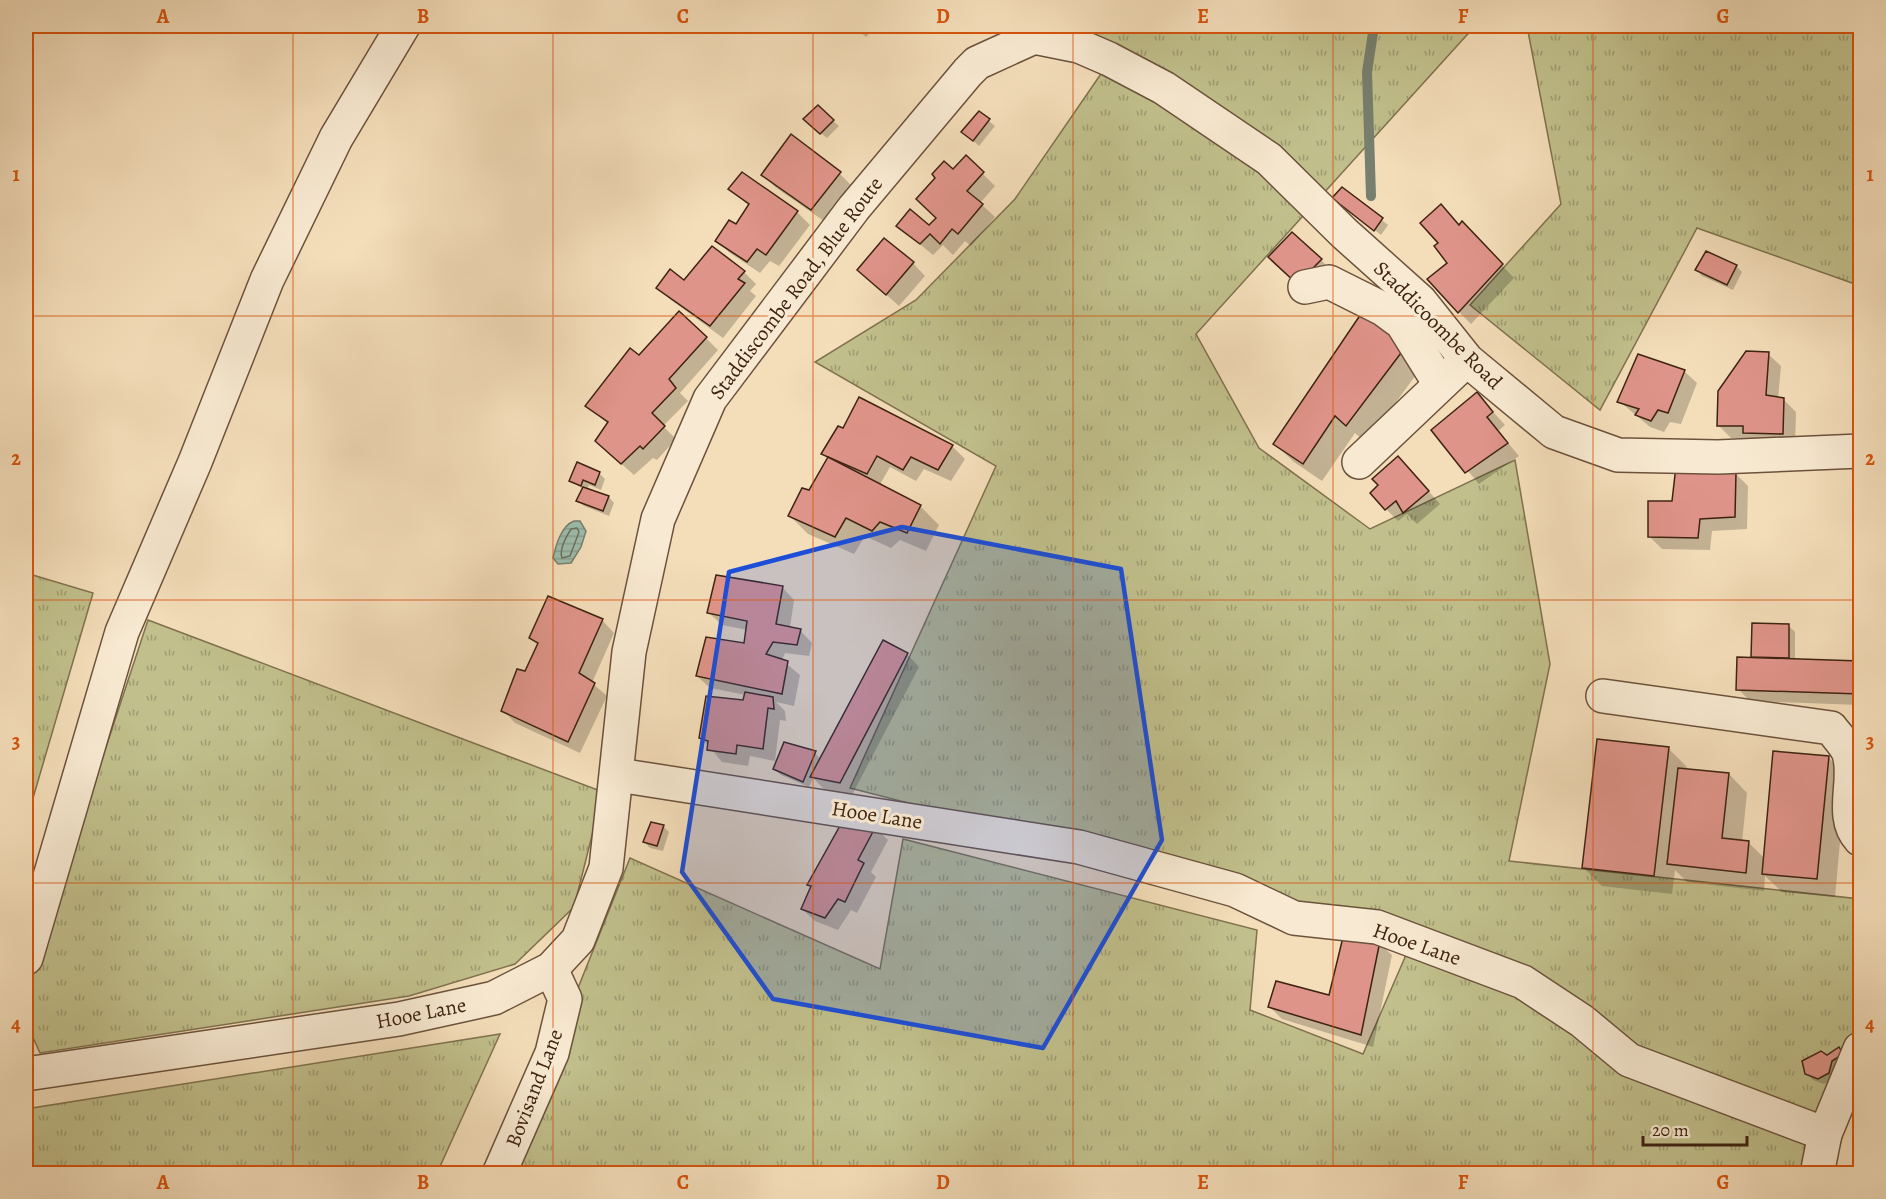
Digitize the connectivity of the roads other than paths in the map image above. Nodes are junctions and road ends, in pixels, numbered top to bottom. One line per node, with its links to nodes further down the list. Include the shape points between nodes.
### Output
1 (403, 26): 11 (street, via 336,138 267,280 122,632)
2 (1034, 31): 4 (street, Staddicoombe Road, via 1109,59 1164,88 1269,159 1420,302); 9 (street, Staddiscombe Road, Blue Route, via 968,72 854,208 710,399 658,519 629,652)
3 (1305, 287): 5 (street, via 1329,282 1402,323)
4 (1467, 360): 5 (street); 6 (street, Staddicoombe Road, via 1554,432 1618,455 1718,457)
5 (1440, 384): 7 (street)
6 (1860, 451)
7 (1359, 462)
8 (1603, 696): 10 (street, via 1831,728 1848,751 1852,773 1849,800 1855,833)
9 (618, 774): 12 (street, Hooe Lane, via 606,868 578,940); 15 (street, Hooe Lane, via 1079,847 1234,890 1294,918 1377,927 1523,982 1582,1021 1629,1060)
10 (1860, 839)
11 (26, 958)
12 (551, 969): 14 (street, Hooe Lane, via 494,998 399,1019); 16 (street, Bovisand Lane, via 565,999 552,1053)
13 (1860, 1049): 15 (street)
14 (26, 1074)
15 (1826, 1134): 17 (street)
16 (499, 1173)
17 (1817, 1173)

